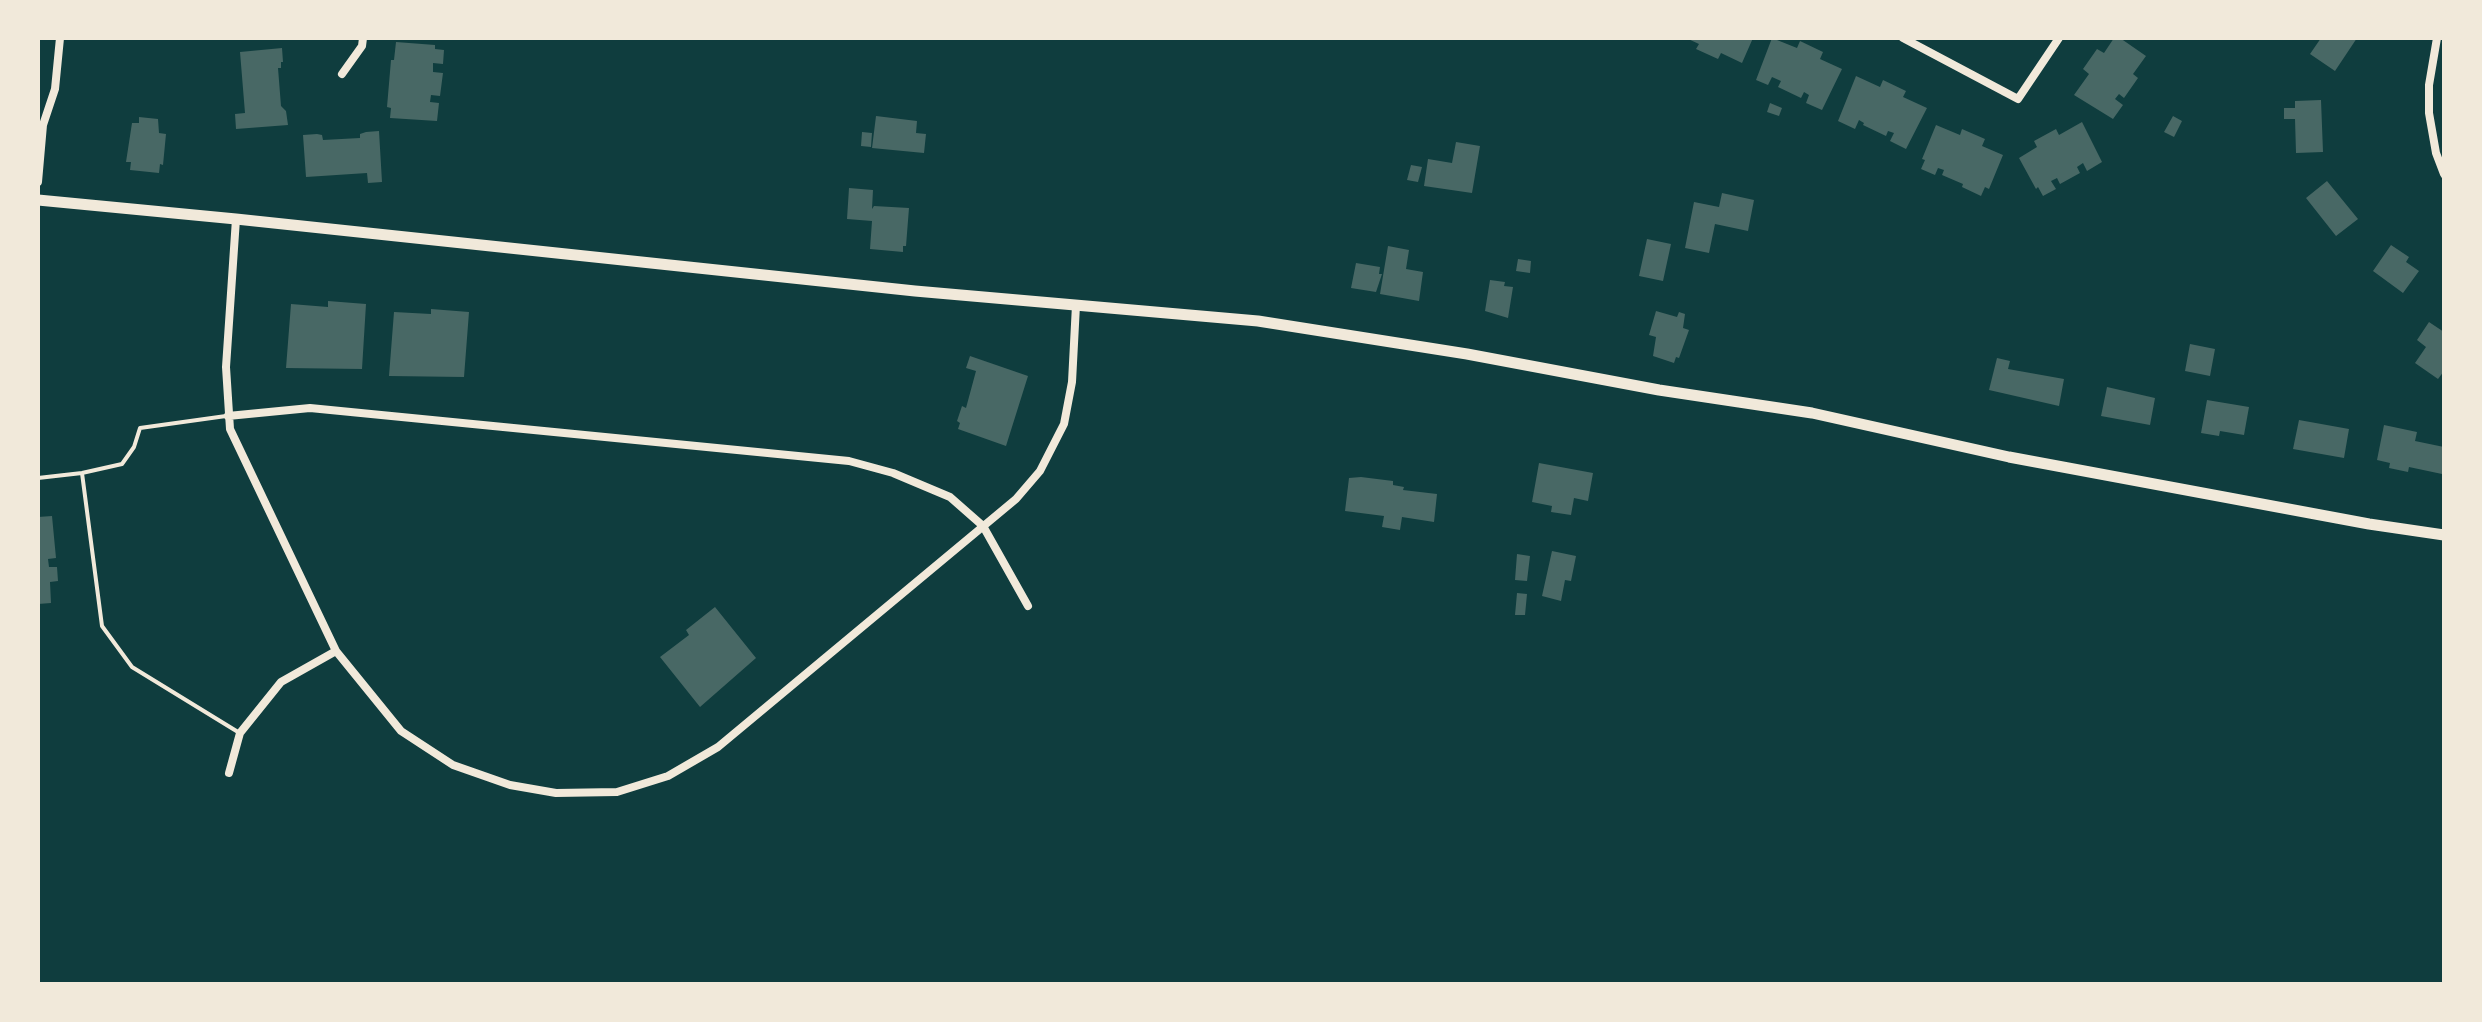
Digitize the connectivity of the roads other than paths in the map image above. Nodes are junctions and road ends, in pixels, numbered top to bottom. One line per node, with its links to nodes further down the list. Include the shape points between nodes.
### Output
1 (60, 38): 8 (street)
2 (363, 38): 6 (street)
3 (1903, 38): 4 (street, via 2018,99)
4 (2059, 38)
5 (2437, 38): 7 (street, via 2429,113)
6 (342, 74)
7 (2444, 174)
8 (38, 182)
9 (38, 200): 10 (street)
10 (236, 219): 11 (street); 12 (street)
11 (1076, 305): 15 (street, via 1064,424 1040,471); 16 (street, via 1245,319 1467,354 1812,413 2009,457)
12 (228, 416): 13 (lane, via 140,428 122,464); 15 (street, via 310,408 849,461 950,497); 18 (street)
13 (82, 473): 14 (lane); 19 (lane, via 102,626 132,667)
14 (38, 478)
15 (983, 526): 17 (street); 18 (street, via 718,747 668,776 617,792 556,793 510,785 453,765 401,731)
16 (2444, 535)
17 (1028, 606)
18 (336, 651): 19 (street, via 281,682)
19 (240, 733): 20 (street)
20 (229, 773)

